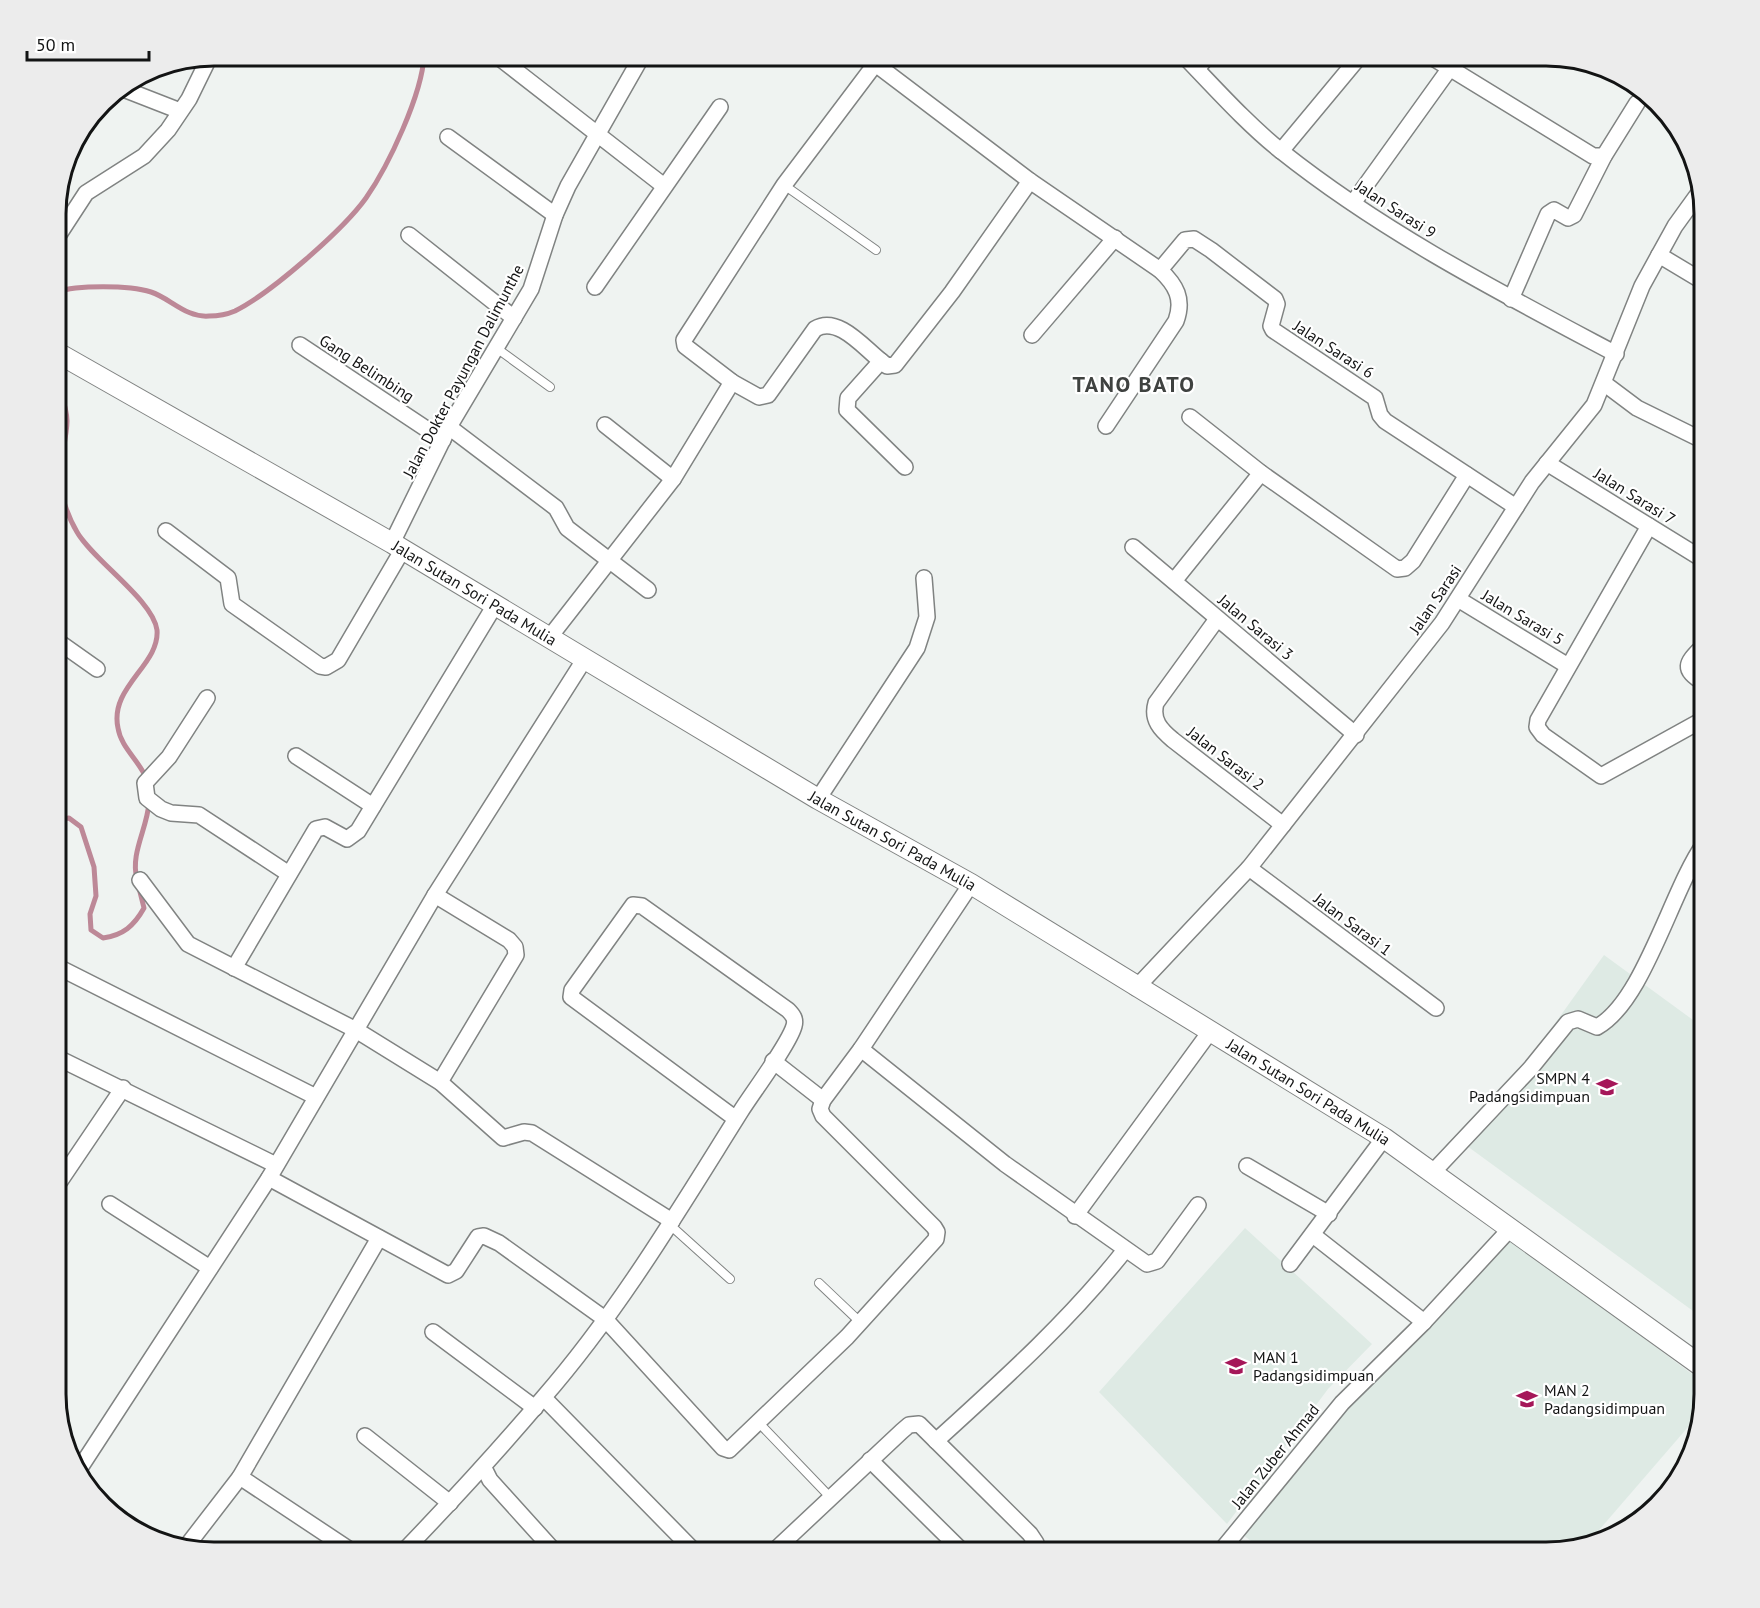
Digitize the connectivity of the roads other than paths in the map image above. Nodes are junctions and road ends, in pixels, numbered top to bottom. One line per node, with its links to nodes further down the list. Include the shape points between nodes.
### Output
1 (206, 66): 15 (street)
2 (509, 66): 16 (street)
3 (636, 66): 16 (street, Jalan Dokter Payungan Dalimunthe)
4 (866, 66): 21 (street)
5 (880, 66): 20 (street)
6 (1194, 66): 11 (street, Jalan Sarasi 9)
7 (1200, 66): 11 (street)
8 (1352, 66): 18 (street)
9 (1446, 66): 10 (street)
10 (1449, 68): 19 (street, via 1593,156); 24 (street)
11 (1197, 69): 18 (street, Jalan Sarasi 9)
12 (131, 92): 15 (street)
13 (1637, 103): 19 (street)
14 (720, 107): 22 (street)
15 (180, 111): 26 (street, via 144,156 86,193)
16 (596, 136): 22 (street); 25 (street, Jalan Dokter Payungan Dalimunthe)
17 (448, 137): 25 (street)
18 (1281, 151): 24 (street, Jalan Sarasi 9)
19 (1604, 156): 34 (street, via 1574,215 1568,218 1554,210 1548,214)
20 (1030, 181): 28 (street); 41 (street, via 914,343 895,365)
21 (784, 184): 29 (lane); 42 (street, via 684,340 685,346)
22 (664, 186): 33 (street)
23 (1693, 200): 30 (street, Jalan Sarasi)
24 (1353, 203): 34 (street, Jalan Sarasi 9)
25 (555, 216): 35 (street, Jalan Dokter Payungan Dalimunthe, via 537,277)
26 (66, 224)
27 (409, 235): 35 (street)
28 (1115, 238): 31 (street); 36 (street)
29 (876, 250)
30 (1659, 255): 32 (street); 39 (street, Jalan Sarasi, via 1642,286)
31 (1160, 270): 47 (street, via 1174,284 1180,311); 53 (street, Jalan Sarasi 6, via 1185,240 1194,239 1211,250 1275,299 1273,330 1375,398 1386,421)
32 (1694, 276)
33 (595, 287)
34 (1511, 299): 39 (street, Jalan Sarasi 9)
35 (514, 318): 38 (street, Jalan Dokter Payungan Dalimunthe)
36 (1032, 334)
37 (300, 345): 48 (street, Gang Belimbing)
38 (495, 347): 44 (lane); 48 (street, Jalan Dokter Payungan Dalimunthe)
39 (1616, 354): 43 (street, Jalan Sarasi)
40 (66, 358): 58 (street, Jalan Sutan Sori Pada Mulia)
41 (881, 362): 42 (street, via 836,326 825,324 815,329 768,395 759,397); 51 (street, via 848,398 847,410)
42 (732, 382): 54 (street)
43 (1605, 384): 49 (street, via 1637,408); 50 (street, Jalan Sarasi, via 1583,421)
44 (550, 387)
45 (1190, 417): 52 (street)
46 (604, 425): 54 (street)
47 (1106, 426)
48 (446, 434): 58 (street, Jalan Dokter Payungan Dalimunthe); 61 (street, Gang Belimbing, via 556,508 567,528)
49 (1694, 436)
50 (1548, 463): 55 (street, Jalan Sarasi); 56 (street, Jalan Sarasi 7)
51 (905, 467)
52 (1261, 473): 53 (street, via 1397,569 1413,561); 63 (street)
53 (1467, 475): 55 (street, Jalan Sarasi 6)
54 (674, 479): 61 (street)
55 (1516, 507): 65 (street, Jalan Sarasi)
56 (1649, 525): 60 (street, Jalan Sarasi 7); 72 (street)
57 (166, 531): 58 (street, Jalan Dokter Payungan Dalimunthe, via 228,578 232,604 326,667 338,660)
58 (398, 546): 66 (street, Jalan Sutan Sori Pada Mulia)
59 (1133, 547): 63 (street, Jalan Sarasi 3)
60 (1694, 554)
61 (611, 562): 64 (street, Gang Belimbing); 68 (street)
62 (924, 578): 79 (street, via 927,618 917,648)
63 (1174, 581): 67 (street, Jalan Sarasi 3)
64 (648, 590)
65 (1458, 599): 72 (street, Jalan Sarasi 5); 77 (street, Jalan Sarasi)
66 (495, 605): 68 (street, Jalan Sutan Sori Pada Mulia); 80 (street)
67 (1217, 619): 77 (street, Jalan Sarasi 3); 81 (street, Jalan Sarasi 2, via 1156,704 1154,714 1162,731)
68 (549, 638): 71 (street, Jalan Sutan Sori Pada Mulia)
69 (66, 647): 73 (street)
70 (1694, 659): 74 (street, via 1688,667)
71 (584, 660): 79 (street, Jalan Sutan Sori Pada Mulia); 87 (street)
72 (1568, 666): 76 (street, via 1537,727 1601,776)
73 (97, 669)
74 (1694, 676)
75 (207, 698): 84 (street, via 169,757 150,777 145,792 152,803 171,813 199,815)
76 (1694, 725)
77 (1356, 735): 81 (street, Jalan Sarasi)
78 (296, 756): 80 (street)
79 (818, 800): 86 (street, Jalan Sutan Sori Pada Mulia)
80 (374, 806): 84 (street, via 351,838 325,826 318,827)
81 (1283, 825): 83 (street, Jalan Sarasi)
82 (1694, 859): 106 (street, via 1642,972 1618,1007 1598,1028 1578,1019 1570,1020 1530,1069)
83 (1249, 868): 90 (street, Jalan Sarasi); 91 (street, Jalan Sarasi 1)
84 (289, 874): 88 (street)
85 (141, 880): 88 (street, via 182,939)
86 (971, 885): 90 (street, Jalan Sutan Sori Pada Mulia); 94 (street)
87 (435, 895): 92 (street); 97 (street, via 509,940 516,956)
88 (234, 968): 92 (street)
89 (66, 971): 99 (street)
90 (1136, 988): 93 (street, Jalan Sutan Sori Pada Mulia)
91 (1436, 1008)
92 (356, 1030): 97 (street); 99 (street)
93 (1209, 1033): 102 (street, Jalan Sutan Sori Pada Mulia); 110 (street)
94 (861, 1049): 100 (street); 110 (street)
95 (773, 1061): 100 (street); 101 (street); 101 (street, via 792,1031 793,1015 642,906 630,908 572,990 571,997)
96 (66, 1062): 98 (street)
97 (440, 1083): 111 (street, via 502,1138 532,1133)
98 (123, 1088): 104 (street); 105 (street)
99 (316, 1097): 104 (street)
100 (823, 1100): 121 (street, via 823,1116 937,1232 936,1239)
101 (736, 1119): 111 (street)
102 (1384, 1138): 106 (street, Jalan Sutan Sori Pada Mulia); 109 (street)
103 (1247, 1166): 109 (street)
104 (273, 1171): 114 (street); 117 (street)
105 (66, 1172)
106 (1433, 1172): 112 (street, Jalan Sutan Sori Pada Mulia)
107 (110, 1204): 117 (street)
108 (1198, 1205): 115 (street, via 1155,1263 1147,1264)
109 (1329, 1214): 113 (street)
110 (1075, 1216): 115 (street)
111 (671, 1222): 118 (lane); 120 (street)
112 (1510, 1228): 122 (street, Jalan Zuber Ahmad); 124 (street, Jalan Sutan Sori Pada Mulia)
113 (1313, 1235): 116 (street); 122 (street)
114 (379, 1238): 120 (street, via 450,1275 475,1239 488,1238 526,1260); 132 (street)
115 (1125, 1250): 128 (street, via 1063,1321)
116 (1290, 1264)
117 (210, 1268): 130 (street)
118 (730, 1279)
119 (819, 1283): 121 (lane)
120 (605, 1318): 125 (street); 126 (street, via 723,1448 734,1447)
121 (859, 1321): 126 (street)
122 (1424, 1322): 143 (street, Jalan Zuber Ahmad, via 1342,1403)
123 (434, 1332): 125 (street)
124 (1694, 1361)
125 (539, 1403): 131 (street); 139 (street)
126 (759, 1423): 133 (lane)
127 (365, 1436): 134 (street)
128 (936, 1441): 129 (street, via 919,1424 912,1424); 142 (street)
129 (870, 1460): 133 (street); 141 (street)
130 (83, 1463)
131 (484, 1468): 134 (street); 138 (street, via 490,1480)
132 (240, 1477): 135 (street); 136 (street)
133 (830, 1497): 140 (street)
134 (450, 1503): 137 (street)
135 (191, 1540)
136 (338, 1542)
137 (413, 1542)
138 (546, 1542)
139 (685, 1542)
140 (783, 1542)
141 (953, 1542)
142 (1035, 1542)
143 (1228, 1542)

